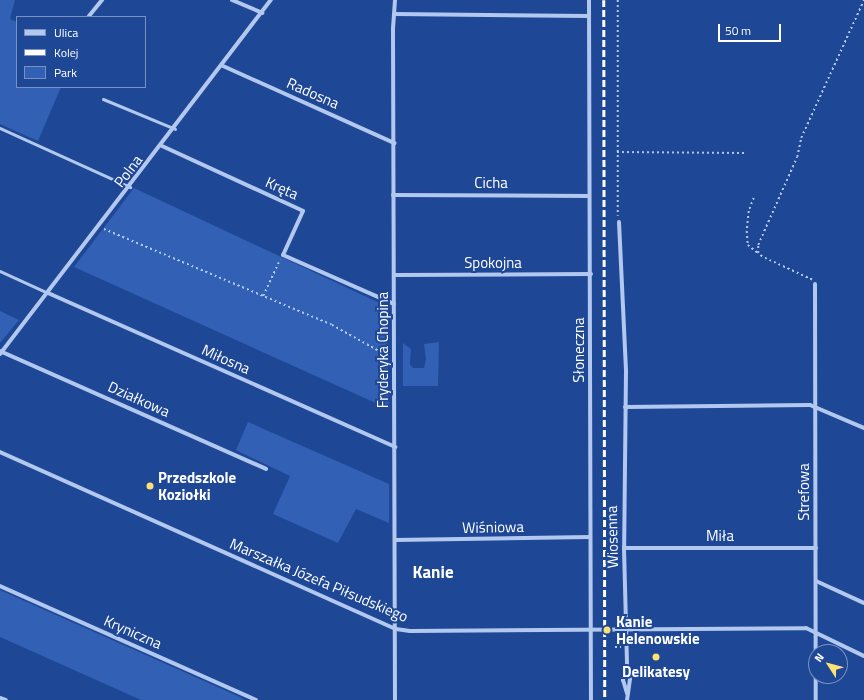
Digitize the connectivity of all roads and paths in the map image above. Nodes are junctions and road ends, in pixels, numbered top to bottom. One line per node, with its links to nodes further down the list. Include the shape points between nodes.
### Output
1 (102, 0): 10 (street)
2 (232, 0): 8 (street)
3 (272, 0): 8 (street, Polna)
4 (395, 0): 9 (street, Fryderyka Chopina)
5 (589, 0): 11 (street, Słoneczna)
6 (618, 0): 18 (path)
7 (864, 0): 26 (path, via 801,138 797,157 758,245)
8 (262, 13): 12 (street, Polna)
9 (394, 14): 11 (street); 16 (street, Fryderyka Chopina)
10 (89, 16)
11 (589, 16): 22 (street, Słoneczna)
12 (223, 66): 15 (street, Polna); 16 (street, Radosna)
13 (103, 98): 15 (lane)
14 (0, 128): 20 (lane)
15 (175, 129): 17 (street, Polna)
16 (394, 143): 21 (street, Fryderyka Chopina)
17 (162, 146): 20 (street, Polna); 27 (street, Kręta, via 303,211)
18 (618, 152): 19 (path); 24 (path)
19 (744, 153)
20 (130, 187): 25 (street, Polna)
21 (394, 195): 22 (street, Cicha); 30 (street, Fryderyka Chopina)
22 (589, 196): 29 (street, Słoneczna)
23 (754, 198): 26 (path, via 749,211 748,245)
24 (618, 222): 38 (street, Wiosenna, via 623,291)
25 (100, 227): 32 (street, Polna); 33 (path)
26 (758, 253): 31 (path)
27 (283, 255): 33 (path); 34 (street)
28 (0, 271): 32 (lane)
29 (591, 274): 30 (street, Spokojna); 43 (street, Słoneczna)
30 (395, 275): 34 (street, Fryderyka Chopina)
31 (815, 284): 37 (street, Strefowa)
32 (48, 292): 35 (street, Polna); 40 (street, Miłosna)
33 (263, 296): 36 (path, via 332,325)
34 (394, 304): 36 (street, Fryderyka Chopina)
35 (1, 352): 42 (street, Działkowa)
36 (395, 359): 40 (street, Fryderyka Chopina)
37 (816, 406): 38 (street); 39 (street); 46 (street, Strefowa)
38 (625, 407): 45 (street, Wiosenna)
39 (864, 428)
40 (395, 447): 44 (street, Fryderyka Chopina)
41 (0, 452): 50 (street, Marszałka Józefa Piłsudskiego)
42 (266, 470)
43 (590, 537): 44 (street, Wiśniowa); 51 (street, Słoneczna)
44 (395, 540): 50 (street, Fryderyka Chopina)
45 (624, 548): 46 (street, Miła); 52 (street, Wiosenna)
46 (816, 548): 47 (street, Strefowa)
47 (816, 581): 49 (street); 53 (street, Strefowa)
48 (0, 586): 59 (street, Kryniczna)
49 (864, 603)
50 (396, 629): 51 (street, Marszałka Józefa Piłsudskiego); 60 (street, Fryderyka Chopina)
51 (590, 630): 52 (street, Marszałka Józefa Piłsudskiego); 61 (street, Słoneczna)
52 (627, 630): 53 (street, Marszałka Józefa Piłsudskiego, via 806,628); 55 (street, Wiosenna)
53 (816, 634): 54 (street, Marszałka Józefa Piłsudskiego); 63 (street, Strefowa)
54 (864, 656)
55 (627, 666): 56 (street, Wiosenna, via 630,679); 56 (street, Wiosenna, via 623,680)
56 (627, 693): 62 (street, Wiosenna)
57 (0, 698): 58 (street)
58 (6, 700)
59 (256, 700)
60 (395, 700)
61 (591, 700)
62 (627, 700)
63 (816, 700)

